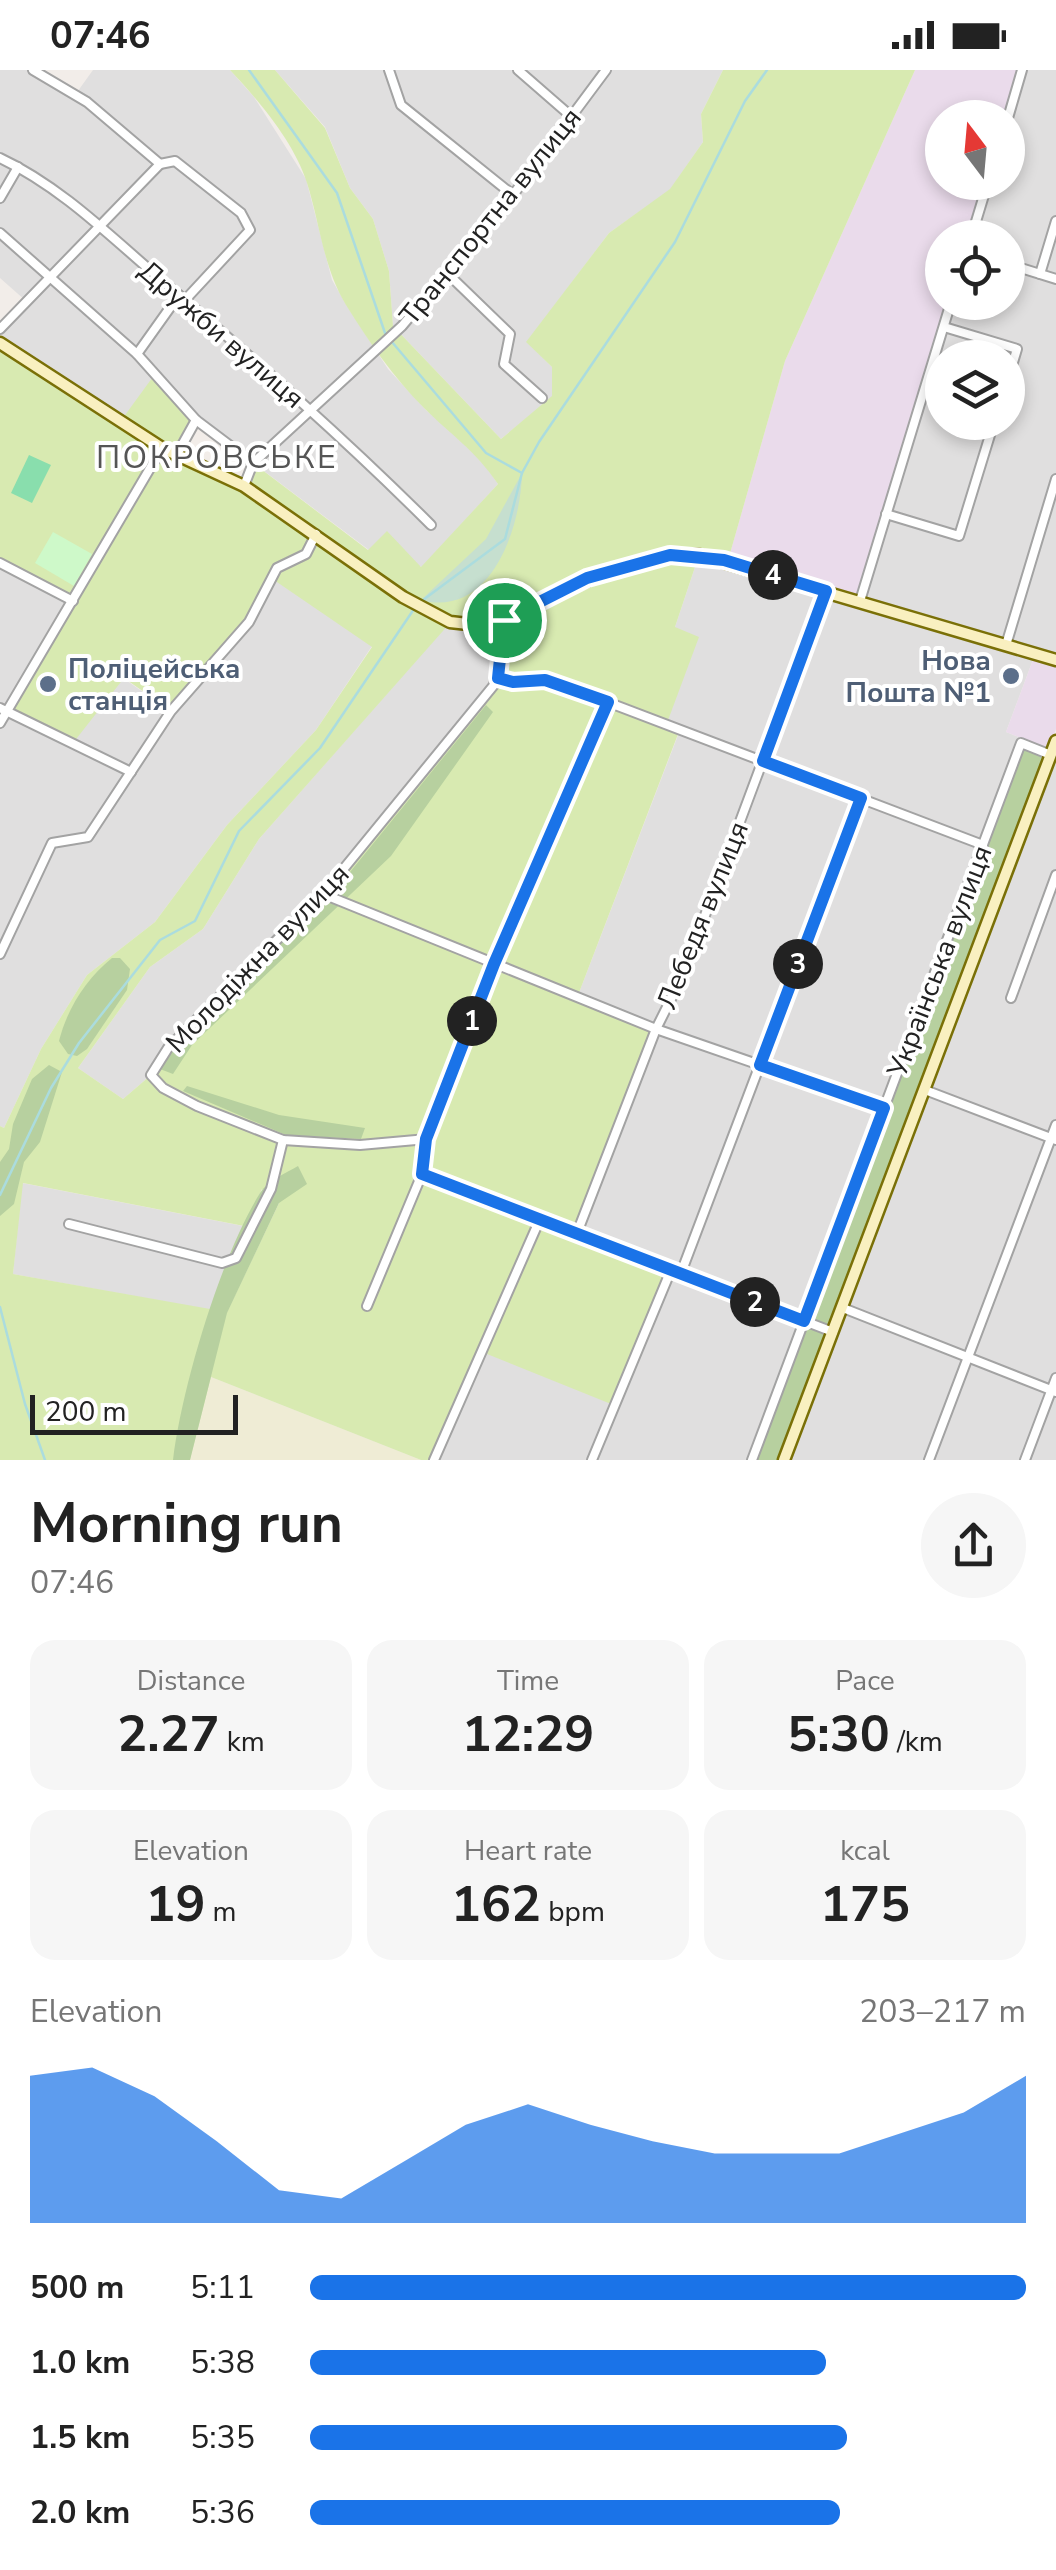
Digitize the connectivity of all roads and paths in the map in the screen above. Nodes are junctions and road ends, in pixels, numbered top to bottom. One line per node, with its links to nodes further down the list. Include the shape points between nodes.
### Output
1 (34, 70): 9 (street, via 87,102)
2 (389, 70): 11 (street, via 401,105)
3 (518, 70): 7 (street)
4 (606, 70): 7 (street, Транспортна вулиця)
5 (1022, 70): 6 (street)
6 (1013, 100)
7 (572, 118): 11 (street, Транспортна вулиця)
8 (0, 158): 10 (street, Дружби вулиця)
9 (160, 164): 14 (street); 21 (street, via 175,162 241,214 250,230)
10 (18, 167): 12 (street); 14 (street, Дружби вулиця)
11 (513, 195): 17 (street, Транспортна вулиця)
12 (0, 198)
13 (1056, 221): 18 (street)
14 (99, 226): 19 (street); 21 (street, Дружби вулиця)
15 (0, 233): 19 (street)
16 (1025, 269): 18 (street)
17 (448, 274): 28 (street, via 510,334 504,364); 29 (street, Транспортна вулиця)
18 (1040, 274): 20 (street)
19 (51, 275): 24 (street); 27 (street)
20 (1056, 279)
21 (182, 298): 27 (street); 29 (street, Дружби вулиця)
22 (946, 320): 23 (street)
23 (944, 327): 25 (street); 37 (street)
24 (0, 329)
25 (987, 340)
26 (0, 343): 32 (street)
27 (137, 354): 30 (street)
28 (542, 398)
29 (310, 411): 34 (street, Транспортна вулиця); 38 (street, Дружби вулиця)
30 (196, 420): 33 (street); 34 (street)
31 (989, 440): 37 (street, via 960,536)
32 (162, 448): 33 (street); 42 (street)
33 (176, 456): 36 (street)
34 (253, 463): 36 (street, Транспортна вулиця)
35 (1056, 478): 45 (street)
36 (244, 486): 39 (street)
37 (886, 514): 43 (street)
38 (430, 526)
39 (316, 534): 44 (street, via 426,612 470,626); 54 (street, via 306,554 277,568 248,622 171,711)
40 (0, 563): 42 (street)
41 (825, 593): 43 (street); 44 (street, via 699,555 670,555 613,568); 53 (street, Лебедя вулиця)
42 (73, 601): 49 (street)
43 (860, 601): 45 (street)
44 (504, 620): 47 (street)
45 (1006, 645): 46 (street)
46 (1056, 660)
47 (498, 678): 48 (street, via 545,680); 59 (street, Молодіжна вулиця)
48 (608, 702): 53 (street); 61 (street)
49 (4, 710): 50 (street); 54 (street)
50 (0, 723)
51 (1056, 740): 52 (street)
52 (1051, 754): 56 (street, Українська вулиця, via 1021,744); 65 (street)
53 (763, 761): 55 (street); 63 (street, Лебедя вулиця)
54 (131, 772): 60 (street, via 88,837 52,843)
55 (861, 798): 56 (street); 64 (street)
56 (983, 845): 66 (street, Українська вулиця)
57 (1056, 875): 58 (street)
58 (1054, 889): 62 (street)
59 (323, 894): 61 (street); 70 (street, Молодіжна вулиця, via 168,1048 151,1075 197,1106)
60 (0, 954)
61 (494, 964): 63 (street); 68 (street)
62 (1011, 998)
63 (656, 1029): 64 (street); 74 (street, Лебедя вулиця)
64 (760, 1065): 66 (street); 75 (street)
65 (925, 1090): 69 (street); 77 (street)
66 (884, 1108): 78 (street, Українська вулиця)
67 (1056, 1125): 69 (street)
68 (426, 1139): 70 (street, via 360,1145); 71 (street)
69 (1054, 1139): 80 (street)
70 (283, 1140): 73 (street, via 275,1178 236,1258 222,1263)
71 (422, 1174): 72 (street); 76 (street)
72 (540, 1219): 74 (street); 83 (street)
73 (69, 1224)
74 (577, 1234): 75 (street)
75 (676, 1272): 78 (street); 84 (street)
76 (366, 1306)
77 (843, 1308): 79 (street); 80 (street)
78 (804, 1321): 79 (street); 85 (street, Українська вулиця)
79 (834, 1332): 86 (street)
80 (968, 1357): 82 (street); 87 (street)
81 (1056, 1378): 82 (street)
82 (1054, 1391): 88 (street)
83 (434, 1460)
84 (592, 1460)
85 (752, 1460)
86 (784, 1460)
87 (929, 1460)
88 (1025, 1460)

